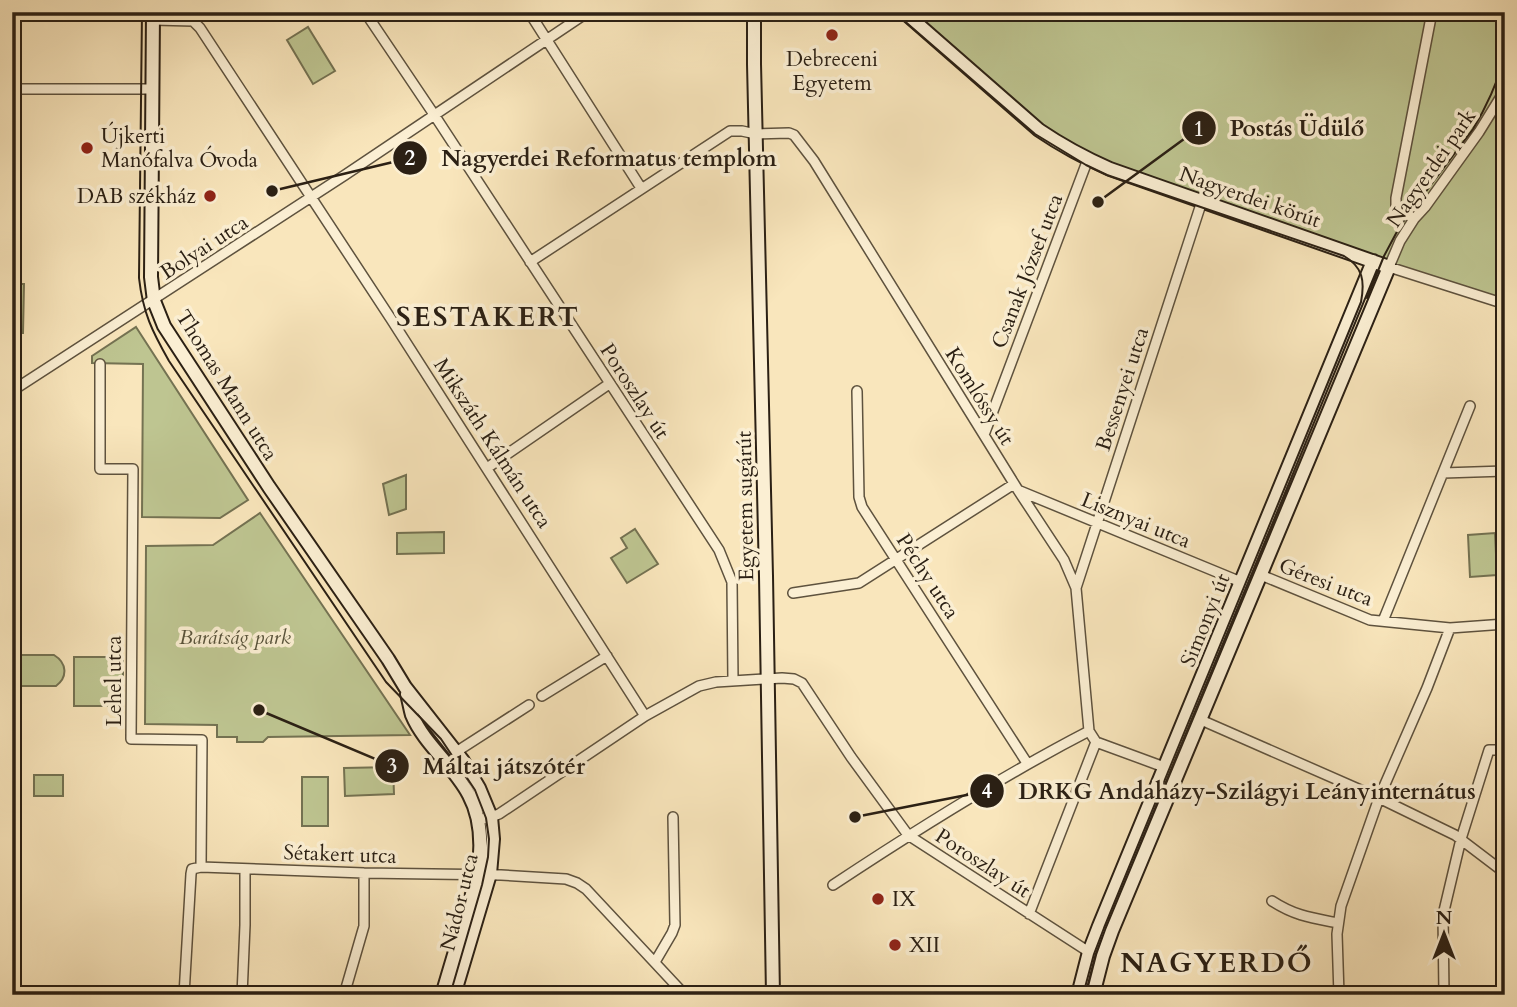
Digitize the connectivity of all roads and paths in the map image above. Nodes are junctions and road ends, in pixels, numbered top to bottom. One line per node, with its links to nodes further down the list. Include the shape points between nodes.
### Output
1 (365, 12): 12 (street, Poroszlay út)
2 (530, 12): 8 (street)
3 (588, 12): 8 (street, Bolyai utca)
4 (904, 12): 14 (street, Nagyerdei körút, via 1039,130)
5 (1432, 12): 18 (street, via 1396,198 1396,205)
6 (753, 14): 13 (street, Egyetem sugárút)
7 (153, 16): 10 (street, Thomas Mann utca); 16 (street, Mikszáth Kálmán utca, via 193,21 200,28)
8 (547, 40): 12 (street, Bolyai utca); 15 (street)
9 (12, 89): 10 (street)
10 (152, 89): 22 (street, Thomas Mann utca)
11 (1505, 90): 18 (street, Nagyerdei park)
12 (435, 116): 16 (street, Bolyai utca); 20 (street, Poroszlay út)
13 (756, 134): 15 (street, Komlóssy út, via 730,131); 29 (street, Komlóssy út, via 789,133 806,150); 44 (street, Egyetem sugárút)
14 (1088, 159): 17 (street, Nagyerdei körút); 29 (street, Csanak József utca)
15 (641, 188): 20 (street, Komlóssy út)
16 (310, 197): 22 (street, Bolyai utca); 30 (street, Mikszáth Kálmán utca)
17 (1202, 201): 19 (street, Nagyerdei körút); 34 (street, Bessenyei utca)
18 (1414, 219): 21 (street, Nagyerdei park)
19 (1373, 261): 21 (street, Nagyerdei körút); 37 (street, Simonyi út)
20 (530, 262): 25 (street, Poroszlay út)
21 (1389, 267): 23 (street, Nagyerdei körút); 36 (street, Simonyi út)
22 (153, 301): 26 (street, Bolyai utca); 46 (street, Thomas Mann utca, via 171,339)
23 (1505, 304)
24 (100, 364): 62 (street, Lehel utca, via 100,469 132,469 131,739 202,740)
25 (609, 384): 30 (street); 45 (street, Poroszlay út, via 719,550 732,582)
26 (12, 391)
27 (857, 391): 35 (street, Péchy utca, via 859,497)
28 (1470, 405): 32 (street)
29 (984, 435): 33 (street, Komlóssy út)
30 (487, 468): 43 (street, Mikszáth Kálmán utca)
31 (1505, 471): 32 (street)
32 (1443, 473): 40 (street)
33 (1016, 487): 34 (street, Lisznyai utca); 35 (street); 38 (street, Komlóssy út)
34 (1097, 523): 37 (street, Lisznyai utca); 38 (street, Bessenyei utca)
35 (896, 559): 39 (street, via 859,583); 55 (street, Péchy utca)
36 (1261, 575): 40 (street, Géresi utca, via 1370,620); 50 (street, Simonyi út)
37 (1241, 582): 56 (street, Simonyi út)
38 (1076, 588): 51 (street, Komlóssy út)
39 (793, 593)
40 (1383, 621): 42 (street, Géresi utca)
41 (1505, 624): 42 (street, Géresi utca)
42 (1450, 628): 57 (street)
43 (607, 656): 47 (street); 49 (street, Mikszáth Kálmán utca)
44 (767, 680): 45 (street); 60 (street, Poroszlay út, via 802,683); 79 (street, Egyetem sugárút)
45 (733, 681): 49 (street, via 699,686)
46 (405, 687): 54 (street, Thomas Mann utca); 59 (street, Thomas Mann utca, via 413,716)
47 (542, 696)
48 (529, 705): 54 (street)
49 (645, 716): 59 (street, via 499,814)
50 (1201, 720): 57 (street); 81 (street, Simonyi út, via 1112,932)
51 (1088, 731): 52 (street); 55 (street)
52 (1096, 742): 56 (street); 69 (street)
53 (1505, 750): 61 (street, via 1489,750)
54 (456, 752): 59 (street, Thomas Mann utca, via 479,788)
55 (1027, 763): 60 (street)
56 (1164, 767): 71 (street, Simonyi út)
57 (1379, 798): 61 (street); 70 (street)
58 (673, 817): 72 (street, via 674,925)
59 (484, 818): 66 (street, Nádor utca)
60 (908, 835): 67 (street); 69 (street, Poroszlay út)
61 (1461, 839): 65 (street); 83 (street, via 1443,915)
62 (201, 867): 63 (street, Sétakert utca); 73 (street, Lehel utca, via 192,869 191,874)
63 (246, 869): 64 (street, Sétakert utca); 74 (street)
64 (363, 873): 66 (street, Sétakert utca); 75 (street, via 364,926)
65 (1505, 873)
66 (484, 874): 72 (street, via 577,883); 76 (street, Nádor utca); 77 (street, Nádor utca)
67 (832, 885)
68 (1272, 901): 70 (street, via 1305,917)
69 (1028, 914): 71 (street, Poroszlay út)
70 (1338, 923): 82 (street)
71 (1089, 952): 80 (street, Simonyi út)
72 (655, 962): 78 (street)
73 (184, 995)
74 (242, 995)
75 (344, 995)
76 (442, 995)
77 (454, 995)
78 (685, 995)
79 (773, 995)
80 (1078, 995)
81 (1093, 995)
82 (1339, 995)
83 (1444, 995)

